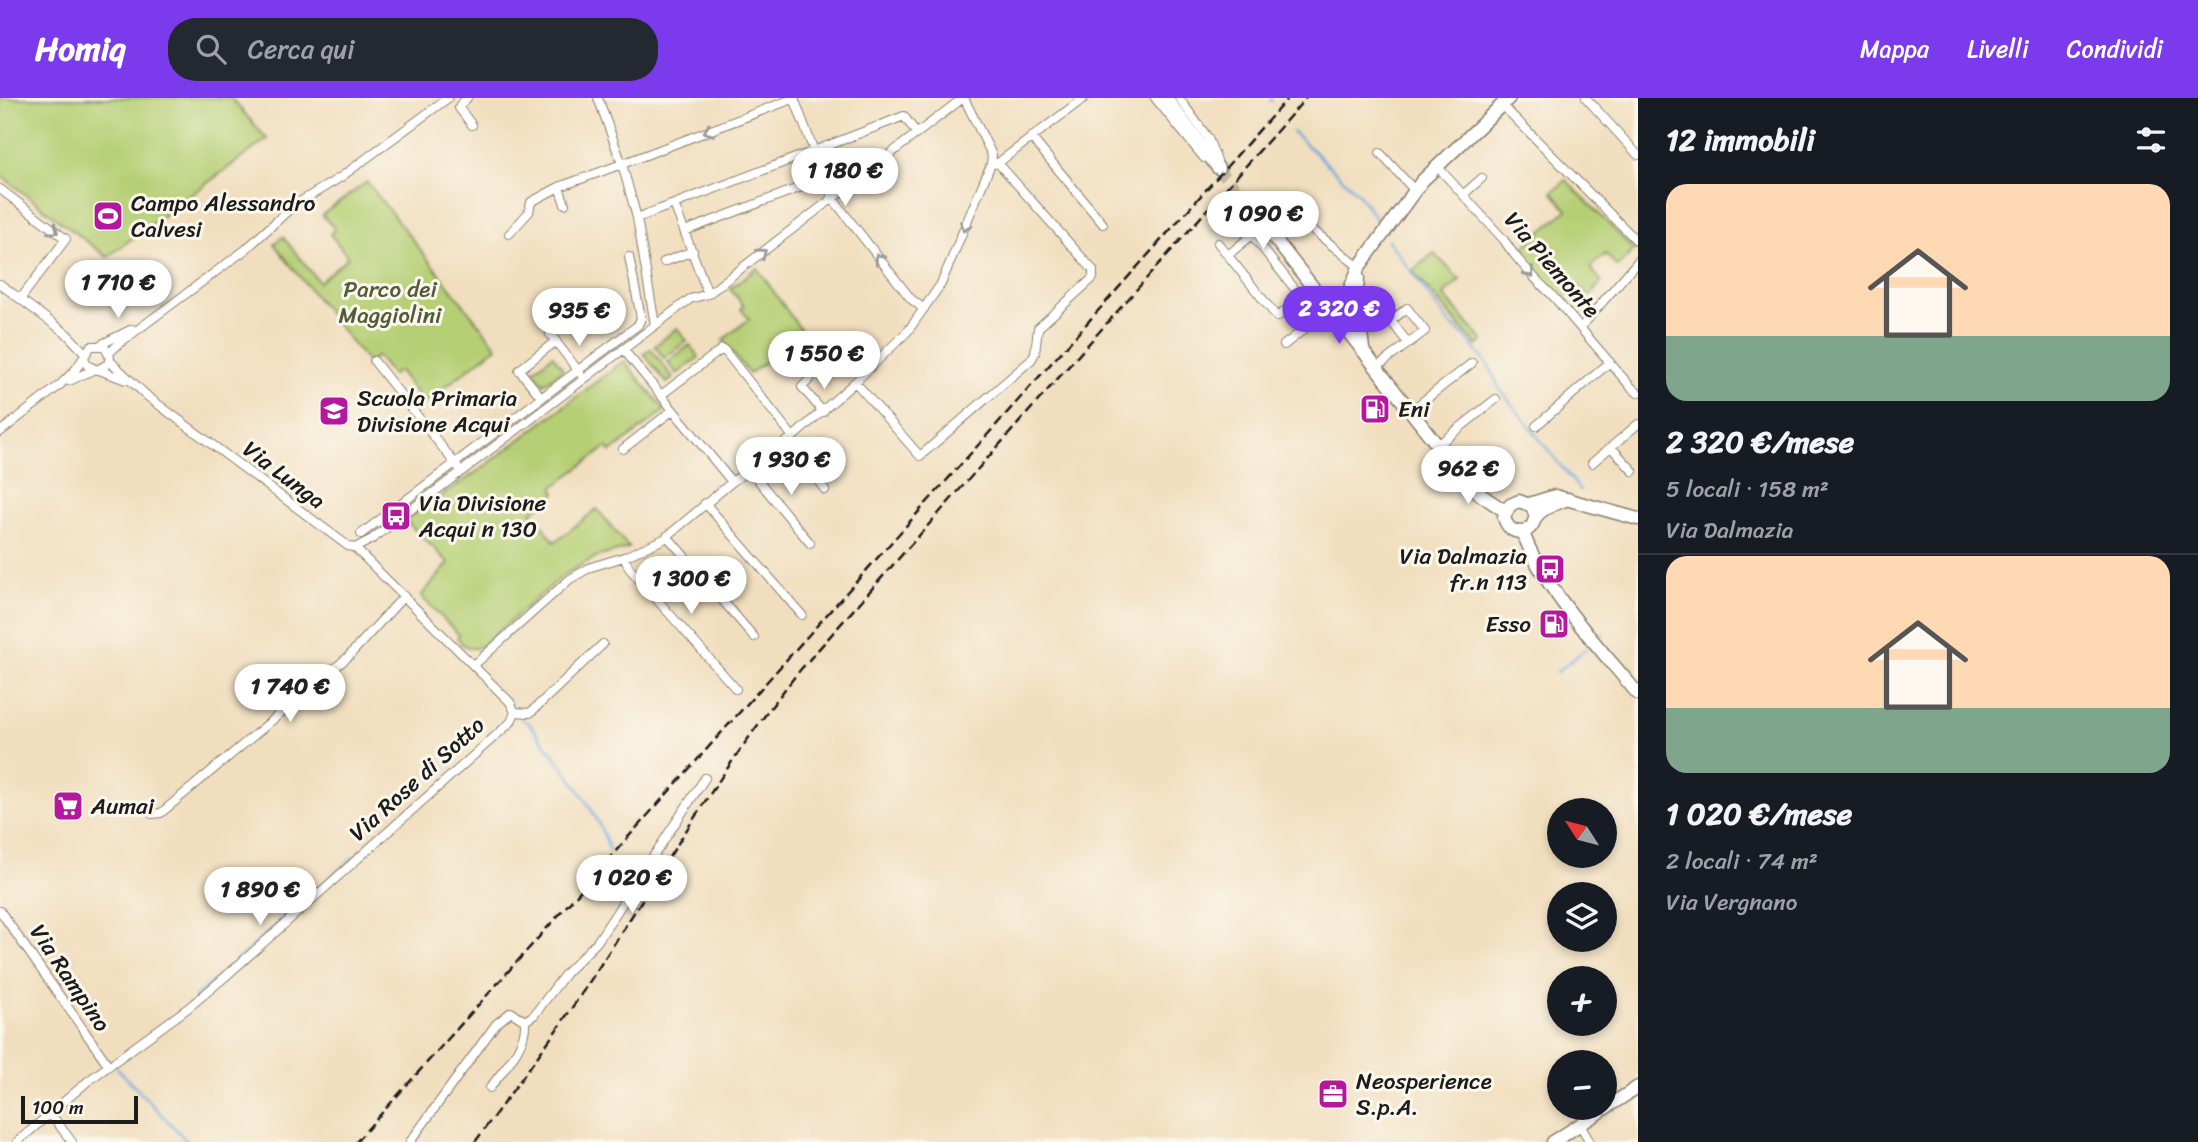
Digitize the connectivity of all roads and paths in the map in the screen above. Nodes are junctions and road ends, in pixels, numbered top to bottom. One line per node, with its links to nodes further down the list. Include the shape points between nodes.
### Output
1 (448, 98): 56 (street, via 293,206 245,250)
2 (467, 98): 12 (street, via 459,108)
3 (794, 98): 15 (street); 19 (street, one-way to 19)
4 (964, 98): 13 (street); 18 (street)
5 (1084, 98): 14 (street)
6 (1156, 98): 21 (street, via 1203,158)
7 (1166, 98): 21 (main road)
8 (1179, 98): 21 (street, via 1213,147)
9 (1586, 98): 17 (street)
10 (599, 101): 19 (street)
11 (1505, 101): 20 (main road); 37 (street)
12 (472, 125)
13 (918, 134): 15 (street, via 904,116); 29 (street)
14 (1031, 136): 18 (street); 33 (street)
15 (814, 151): 22 (street); 31 (street)
16 (1380, 153): 26 (street)
17 (1638, 155)
18 (995, 163): 54 (street, one-way to 54, via 941,284); 76 (street, via 1093,270 1093,278 1038,328 1031,360 920,456)
19 (622, 164): 24 (street); 32 (street)
20 (1437, 166): 26 (main road); 27 (street, Via Piemonte)
21 (1218, 168)
22 (825, 178): 29 (street); 34 (street)
23 (1482, 178): 27 (street)
24 (559, 187): 30 (street); 36 (street, via 531,202)
25 (0, 189): 52 (street, one-way to 52, via 66,239)
26 (1415, 191): 44 (main road)
27 (1464, 194): 58 (street, Via Piemonte, one-way to 58)
28 (1241, 196): 49 (main road)
29 (833, 199): 50 (street, one-way to 29); 54 (street, one-way to 29, via 911,299)
30 (565, 204)
31 (674, 204): 32 (street); 34 (street)
32 (637, 218): 45 (street)
33 (1103, 225)
34 (685, 231): 39 (street)
35 (1314, 231): 44 (street)
36 (509, 234)
37 (1638, 242)
38 (1219, 243): 40 (street)
39 (693, 251): 43 (street); 50 (street)
40 (1228, 255): 53 (street, via 1277,317); 53 (street, via 1252,235)
41 (629, 257): 46 (street)
42 (1638, 261): 58 (street)
43 (664, 262)
44 (1359, 267): 47 (main road); 51 (main road)
45 (647, 277): 46 (street); 57 (street)
46 (634, 279): 60 (street, via 640,322)
47 (1353, 281): 55 (main road); 55 (main road, via 1335,300)
48 (0, 284): 52 (street)
49 (1314, 289): 53 (street); 55 (main road)
50 (708, 294): 57 (street, via 690,299)
51 (1357, 296): 55 (main road, via 1352,309); 65 (main road)
52 (21, 298): 59 (street)
53 (1302, 298)
54 (924, 309): 76 (street)
55 (1333, 312): 63 (street); 65 (main road)
56 (148, 322): 62 (street); 67 (street)
57 (655, 325): 64 (street)
58 (1581, 327): 69 (street, Via Piemonte)
59 (67, 334): 62 (street); 66 (street)
60 (620, 339): 64 (street); 73 (street)
61 (1408, 343): 61 (street, via 1391,321 1407,308 1425,331); 71 (street)
62 (97, 345): 66 (street); 67 (street)
63 (1284, 345)
64 (624, 348): 74 (street); 80 (street)
65 (1363, 349): 71 (main road)
66 (85, 355): 72 (street, via 87,365); 77 (street)
67 (109, 357): 72 (street, via 105,367); 78 (street, Via Lunga)
68 (374, 360): 94 (street)
69 (1610, 362): 79 (street, Via Piemonte); 87 (street)
70 (1472, 363): 84 (street)
71 (1377, 367): 84 (main road)
72 (95, 370): 77 (street); 78 (street, Via Lunga)
73 (578, 370): 74 (street); 81 (street); 81 (street, via 553,338 520,370)
74 (584, 379): 96 (street)
75 (810, 379): 85 (street, via 802,387)
76 (855, 382): 85 (street)
77 (60, 385): 88 (street)
78 (137, 387): 110 (street, Via Lunga)
79 (1638, 393)
80 (661, 395): 83 (street); 89 (street, via 722,349)
81 (542, 398): 94 (street)
82 (1496, 399): 90 (street)
83 (673, 410): 92 (street); 98 (street)
84 (1412, 410): 90 (main road)
85 (823, 412): 89 (street)
86 (1638, 424): 91 (street)
87 (1536, 426)
88 (0, 432)
89 (790, 439): 95 (street); 99 (street)
90 (1438, 445): 103 (main road, via 1481,495)
91 (1611, 447): 93 (street); 97 (street)
92 (622, 449)
93 (1592, 463)
94 (455, 464): 96 (street); 107 (street)
95 (749, 469): 98 (street); 109 (street)
96 (461, 471): 110 (street)
97 (1633, 471)
98 (732, 482): 101 (street)
99 (825, 490)
100 (1568, 499): 102 (main road, via 1555,496); 104 (main road); 105 (main road)
101 (705, 503): 108 (street); 113 (street)
102 (1529, 504): 103 (main road, via 1516,502); 104 (main road)
103 (1506, 511): 106 (main road, via 1508,527)
104 (1536, 517): 106 (main road, via 1532,527)
105 (1638, 519)
106 (1522, 533): 117 (main road, via 1552,588)
107 (362, 534)
108 (667, 536): 111 (street); 114 (street)
109 (810, 543)
110 (355, 548): 112 (street, Via Lunga)
111 (624, 557): 116 (street, via 570,579); 118 (street)
112 (404, 596): 116 (street, Via Lunga); 122 (street, via 348,657 161,813)
113 (802, 615)
114 (754, 637)
115 (603, 644): 120 (street, via 530,713)
116 (474, 665): 120 (street, Via Lunga)
117 (1631, 680): 119 (main road)
118 (736, 689)
119 (1638, 694)
120 (515, 712): 125 (street, Via Rose di Sotto, via 511,722 225,977)
121 (705, 778): 124 (street, via 597,942)
122 (152, 814)
123 (0, 911): 125 (street, Via Rampino)
124 (525, 1021): 127 (street, via 524,1039); 132 (street, via 510,1012 505,1014)
125 (109, 1066): 128 (street, Via Rose di Sotto)
126 (1638, 1087): 129 (main road)
127 (490, 1088)
128 (50, 1113): 130 (street, Via Rose di Sotto); 131 (street)
129 (1580, 1125): 133 (main road); 134 (street)
130 (17, 1142)
131 (72, 1142)
132 (410, 1142)
133 (1553, 1142)
134 (1590, 1142)

